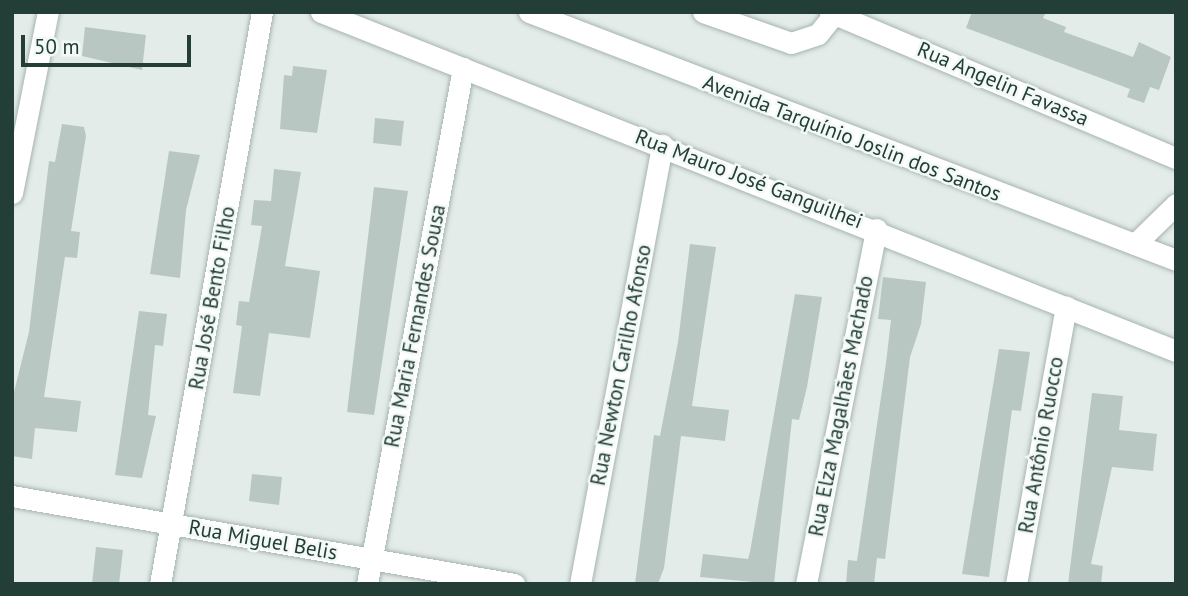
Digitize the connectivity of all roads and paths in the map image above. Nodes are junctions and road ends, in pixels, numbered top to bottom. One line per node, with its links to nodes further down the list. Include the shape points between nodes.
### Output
1 (48, 12): 11 (street)
2 (262, 12): 19 (street, Rua José Bento Filho)
3 (321, 12): 8 (street, Rua Mauro José Ganguilhei)
4 (529, 12): 14 (street, Avenida Tarquínio Joslin dos Santos)
5 (703, 12): 6 (street, via 791,43 818,34)
6 (834, 13): 7 (street, Rua Angelin Favassa)
7 (870, 20): 10 (street, Rua Angelin Favassa)
8 (463, 68): 9 (street, Rua Mauro José Ganguilhei); 20 (street, Rua Maria Fernandes Sousa)
9 (662, 145): 13 (street, Rua Mauro José Ganguilhei); 24 (street, Rua Newton Carilho Afonso)
10 (1176, 158)
11 (12, 193)
12 (1176, 204): 14 (street)
13 (876, 229): 16 (street, Rua Mauro José Ganguilhei); 25 (street, Rua Elza Magalhães Machado)
14 (1135, 244): 15 (street, Avenida Tarquínio Joslin dos Santos)
15 (1176, 260)
16 (1066, 306): 17 (street, Rua Mauro José Ganguilhei); 26 (street, Rua Antônio Ruocco)
17 (1176, 351)
18 (12, 496): 19 (street, Rua Miguel Belis)
19 (172, 524): 20 (street, Rua Miguel Belis); 21 (street, Rua José Bento Filho)
20 (372, 559): 22 (street, Rua Maria Fernandes Sousa); 23 (street, Rua Miguel Belis)
21 (160, 584)
22 (368, 584)
23 (514, 584)
24 (580, 584)
25 (806, 584)
26 (1016, 584)

